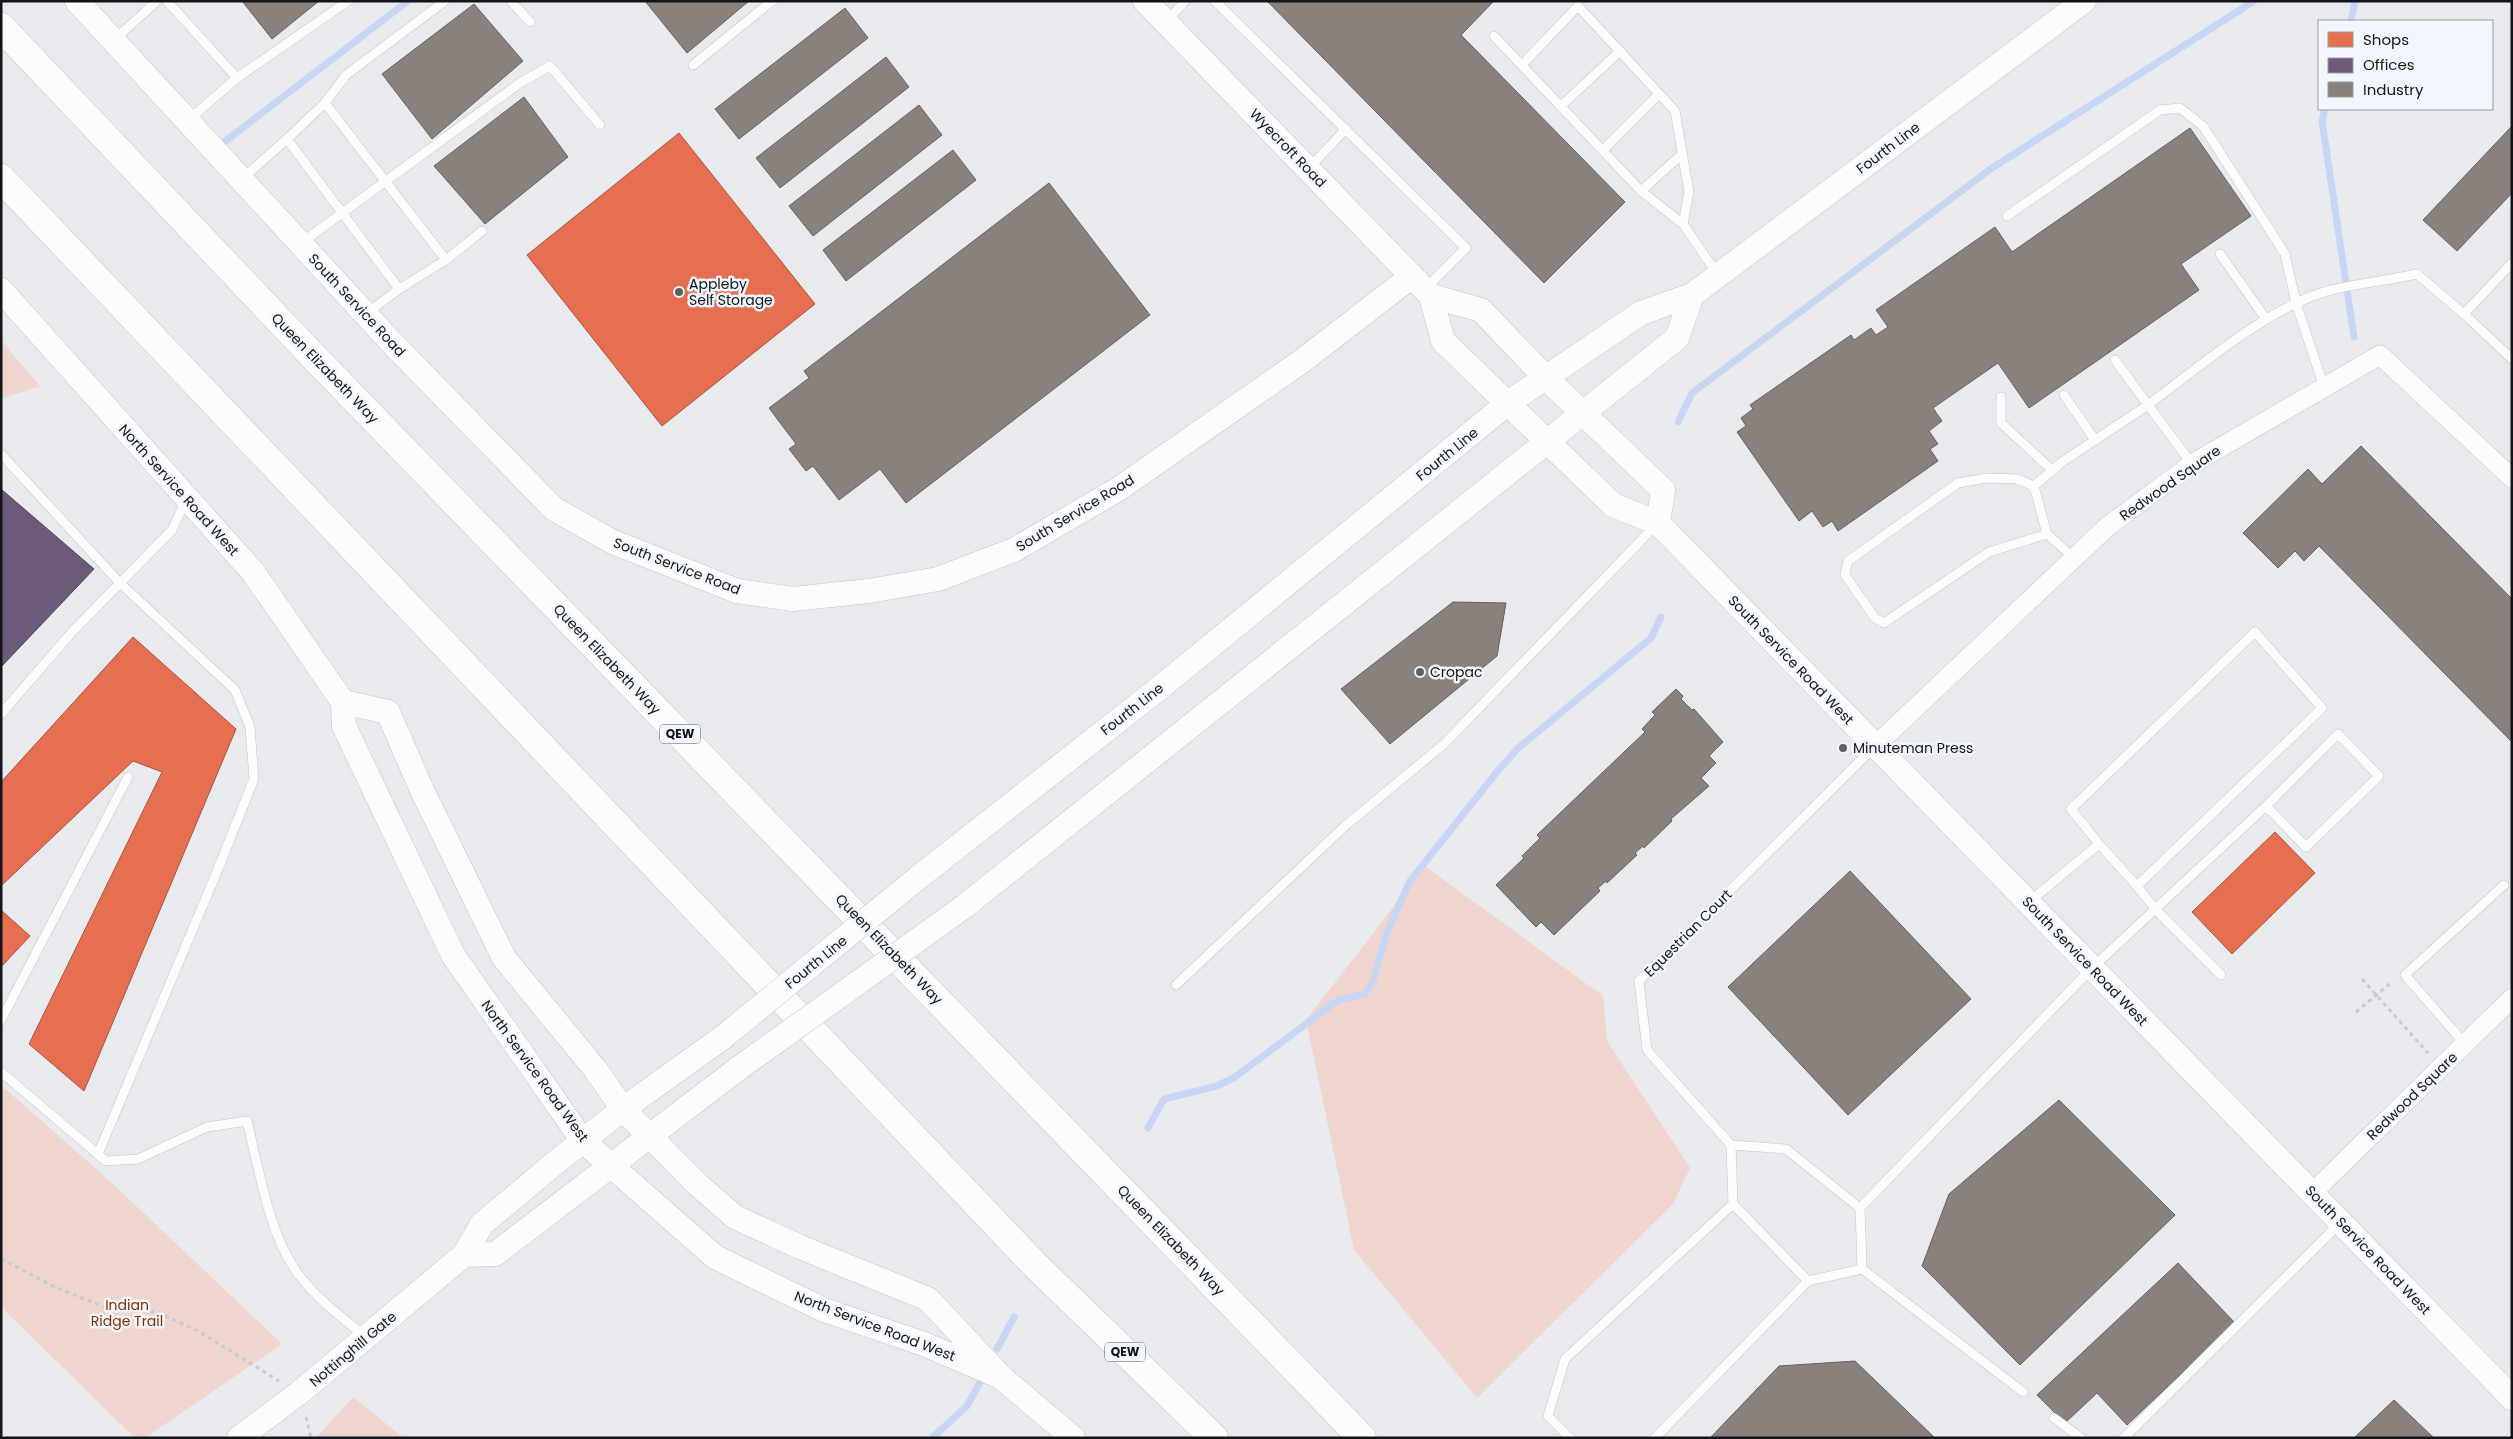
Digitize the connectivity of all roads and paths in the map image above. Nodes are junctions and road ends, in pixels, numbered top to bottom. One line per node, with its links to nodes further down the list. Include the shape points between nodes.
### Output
1 (76, 1): 17 (street, South Service Road)
2 (157, 1): 17 (lane)
3 (167, 1): 21 (lane)
4 (348, 1): 21 (lane)
5 (446, 1): 23 (lane, via 346,75)
6 (511, 1): 13 (lane)
7 (772, 1): 19 (lane)
8 (1146, 1): 14 (street, Wyecroft Road)
9 (1185, 1): 14 (lane)
10 (1215, 1): 27 (lane)
11 (2084, 1): 44 (street, Fourth Line)
12 (1578, 4): 18 (lane); 20 (lane)
13 (530, 22)
14 (1166, 22): 31 (street, Wyecroft Road)
15 (1, 27): 120 (highway, Queen Elizabeth Way / QEW, via 312,355)
16 (1494, 36): 20 (lane)
17 (113, 41): 25 (street, South Service Road)
18 (1620, 51): 22 (lane); 24 (lane)
19 (693, 65)
20 (1522, 65): 24 (lane)
21 (237, 78): 25 (lane)
22 (1659, 94): 29 (lane); 30 (lane, via 1674,110)
23 (325, 103): 28 (lane); 34 (lane)
24 (1561, 106): 29 (lane)
25 (187, 121): 33 (street, South Service Road)
26 (600, 125): 34 (lane, via 550,66 520,83)
27 (1346, 129): 31 (lane); 45 (lane, via 1466,248)
28 (287, 139): 33 (lane); 36 (lane)
29 (1603, 150): 35 (lane)
30 (1682, 154): 35 (lane); 38 (lane, via 1689,192)
31 (1308, 169): 45 (street, Wyecroft Road)
32 (1, 178): 119 (highway, QEW, via 1035,1265)
33 (241, 180): 40 (street, South Service Road)
34 (385, 180): 36 (lane); 42 (lane)
35 (1641, 191): 38 (lane)
36 (342, 214): 40 (lane); 46 (lane)
37 (2007, 216): 49 (lane, via 2160,110 2180,108 2204,126 2285,254)
38 (1683, 224): 44 (lane)
39 (482, 231): 42 (lane)
40 (300, 243): 50 (street, South Service Road)
41 (2220, 254): 52 (lane)
42 (446, 260): 46 (lane)
43 (2512, 263): 51 (lane)
44 (1718, 275): 48 (street, Fourth Line)
45 (1423, 287): 50 (street, South Service Road, via 1302,361 1120,488 1014,550 938,579 793,599 737,591 613,542 554,509); 55 (street, via 1481,310); 59 (street, Wyecroft Road, via 1443,341)
46 (399, 288): 50 (lane)
47 (1, 290): 69 (street, North Service Road West)
48 (1692, 295): 55 (street, Fourth Line, via 1641,314); 61 (street, via 1677,338)
49 (2296, 303): 51 (lane, via 2334,289 2417,274); 52 (lane); 56 (lane)
50 (366, 314)
51 (2464, 314): 53 (lane)
52 (2266, 319): 60 (lane)
53 (2512, 359)
54 (2115, 360): 60 (lane)
55 (1546, 378): 59 (street, Fourth Line); 61 (street)
56 (2324, 388): 65 (street, Redwood Square); 67 (street, Redwood Square, via 2380,355)
57 (2064, 395): 62 (lane)
58 (2001, 397): 66 (lane, via 2000,423)
59 (1508, 403): 63 (street, Wyecroft Road); 96 (street, Fourth Line, bridge, via 1157,690 722,1038)
60 (2148, 405): 62 (lane); 65 (lane)
61 (1583, 412): 63 (street); 70 (street, via 1663,490)
62 (2095, 440): 66 (lane)
63 (1547, 441): 70 (street, South Service Road West, via 1613,505); 97 (street, bridge, via 965,906)
64 (1, 454): 73 (lane)
65 (2192, 464): 72 (street, Redwood Square, via 2108,526)
66 (2052, 470): 68 (lane)
67 (2512, 478)
68 (2034, 486): 71 (lane); 71 (lane, via 2017,479 1987,478 1958,483 1848,561 1845,574 1875,618 1884,623 1989,552)
69 (186, 500): 73 (lane, via 172,530); 74 (street, North Service Road West, via 253,572)
70 (1658, 523): 76 (street, South Service Road West); 88 (lane, via 1444,744 1345,826)
71 (2047, 534): 72 (lane)
72 (2074, 558): 76 (street, Redwood Square)
73 (120, 583): 75 (lane, via 72,632); 100 (lane, via 235,690 250,727 254,779)
74 (343, 702): 96 (street, North Service Road West, via 388,712 421,788 504,958); 98 (street, North Service Road West, via 344,726 453,955)
75 (1, 714)
76 (1875, 746): 82 (street, South Service Road West); 99 (lane, Equestrian Court, via 1639,981 1647,1050)
77 (128, 777): 92 (lane)
78 (2266, 806): 78 (lane, via 2306,847 2379,776 2338,734); 83 (lane)
79 (2099, 844): 81 (lane); 81 (lane, via 2071,809 2255,632 2322,708); 82 (lane)
80 (2504, 885): 86 (lane)
81 (2137, 886): 83 (lane)
82 (2028, 903): 84 (street, South Service Road West)
83 (2156, 910): 84 (lane); 85 (lane)
84 (2092, 968): 102 (street, South Service Road West); 104 (lane)
85 (2221, 975)
86 (2405, 975): 89 (path); 93 (lane)
87 (2362, 979): 89 (path)
88 (1176, 986)
89 (2376, 994): 91 (path); 94 (path)
90 (2512, 998): 93 (street, Redwood Square)
91 (2356, 1012)
92 (1, 1020)
93 (2465, 1044): 94 (street, Redwood Square)
94 (2441, 1067): 102 (street, Redwood Square)
95 (1, 1072): 100 (lane)
96 (623, 1109): 97 (street, North Service Road West); 98 (street, Fourth Line)
97 (650, 1136): 101 (street); 111 (street, North Service Road West, via 735,1217 928,1299)
98 (583, 1141): 101 (street, North Service Road West); 106 (street, Nottinghill Gate, via 482,1224)
99 (1731, 1145): 103 (lane); 104 (lane, via 1786,1150)
100 (98, 1154): 110 (lane, via 106,1161 138,1159 207,1127 247,1121 272,1220 295,1270 318,1297)
101 (611, 1166): 106 (street, via 494,1254); 111 (street, North Service Road West, via 715,1257 824,1310 924,1344)
102 (2312, 1194): 105 (street, South Service Road West)
103 (1733, 1204): 109 (lane); 121 (lane, via 1565,1359 1548,1416)
104 (1860, 1208): 108 (lane)
105 (2340, 1223): 114 (street, South Service Road West); 124 (lane)
106 (464, 1255): 110 (street, Nottinghill Gate)
107 (1, 1259): 113 (path, via 54,1287 104,1307 157,1312 198,1331)
108 (1862, 1268): 109 (lane); 112 (lane)
109 (1808, 1281): 122 (lane)
110 (366, 1338): 113 (street, Nottinghill Gate)
111 (1000, 1377): 118 (street, North Service Road West)
112 (2023, 1392)
113 (299, 1393): 116 (street, Nottinghill Gate); 117 (path)
114 (2512, 1398)
115 (2054, 1418): 123 (lane)
116 (239, 1438)
117 (311, 1438)
118 (1073, 1438)
119 (1214, 1438)
120 (1362, 1438)
121 (1570, 1438)
122 (1654, 1438)
123 (2081, 1438)
124 (2124, 1438)

